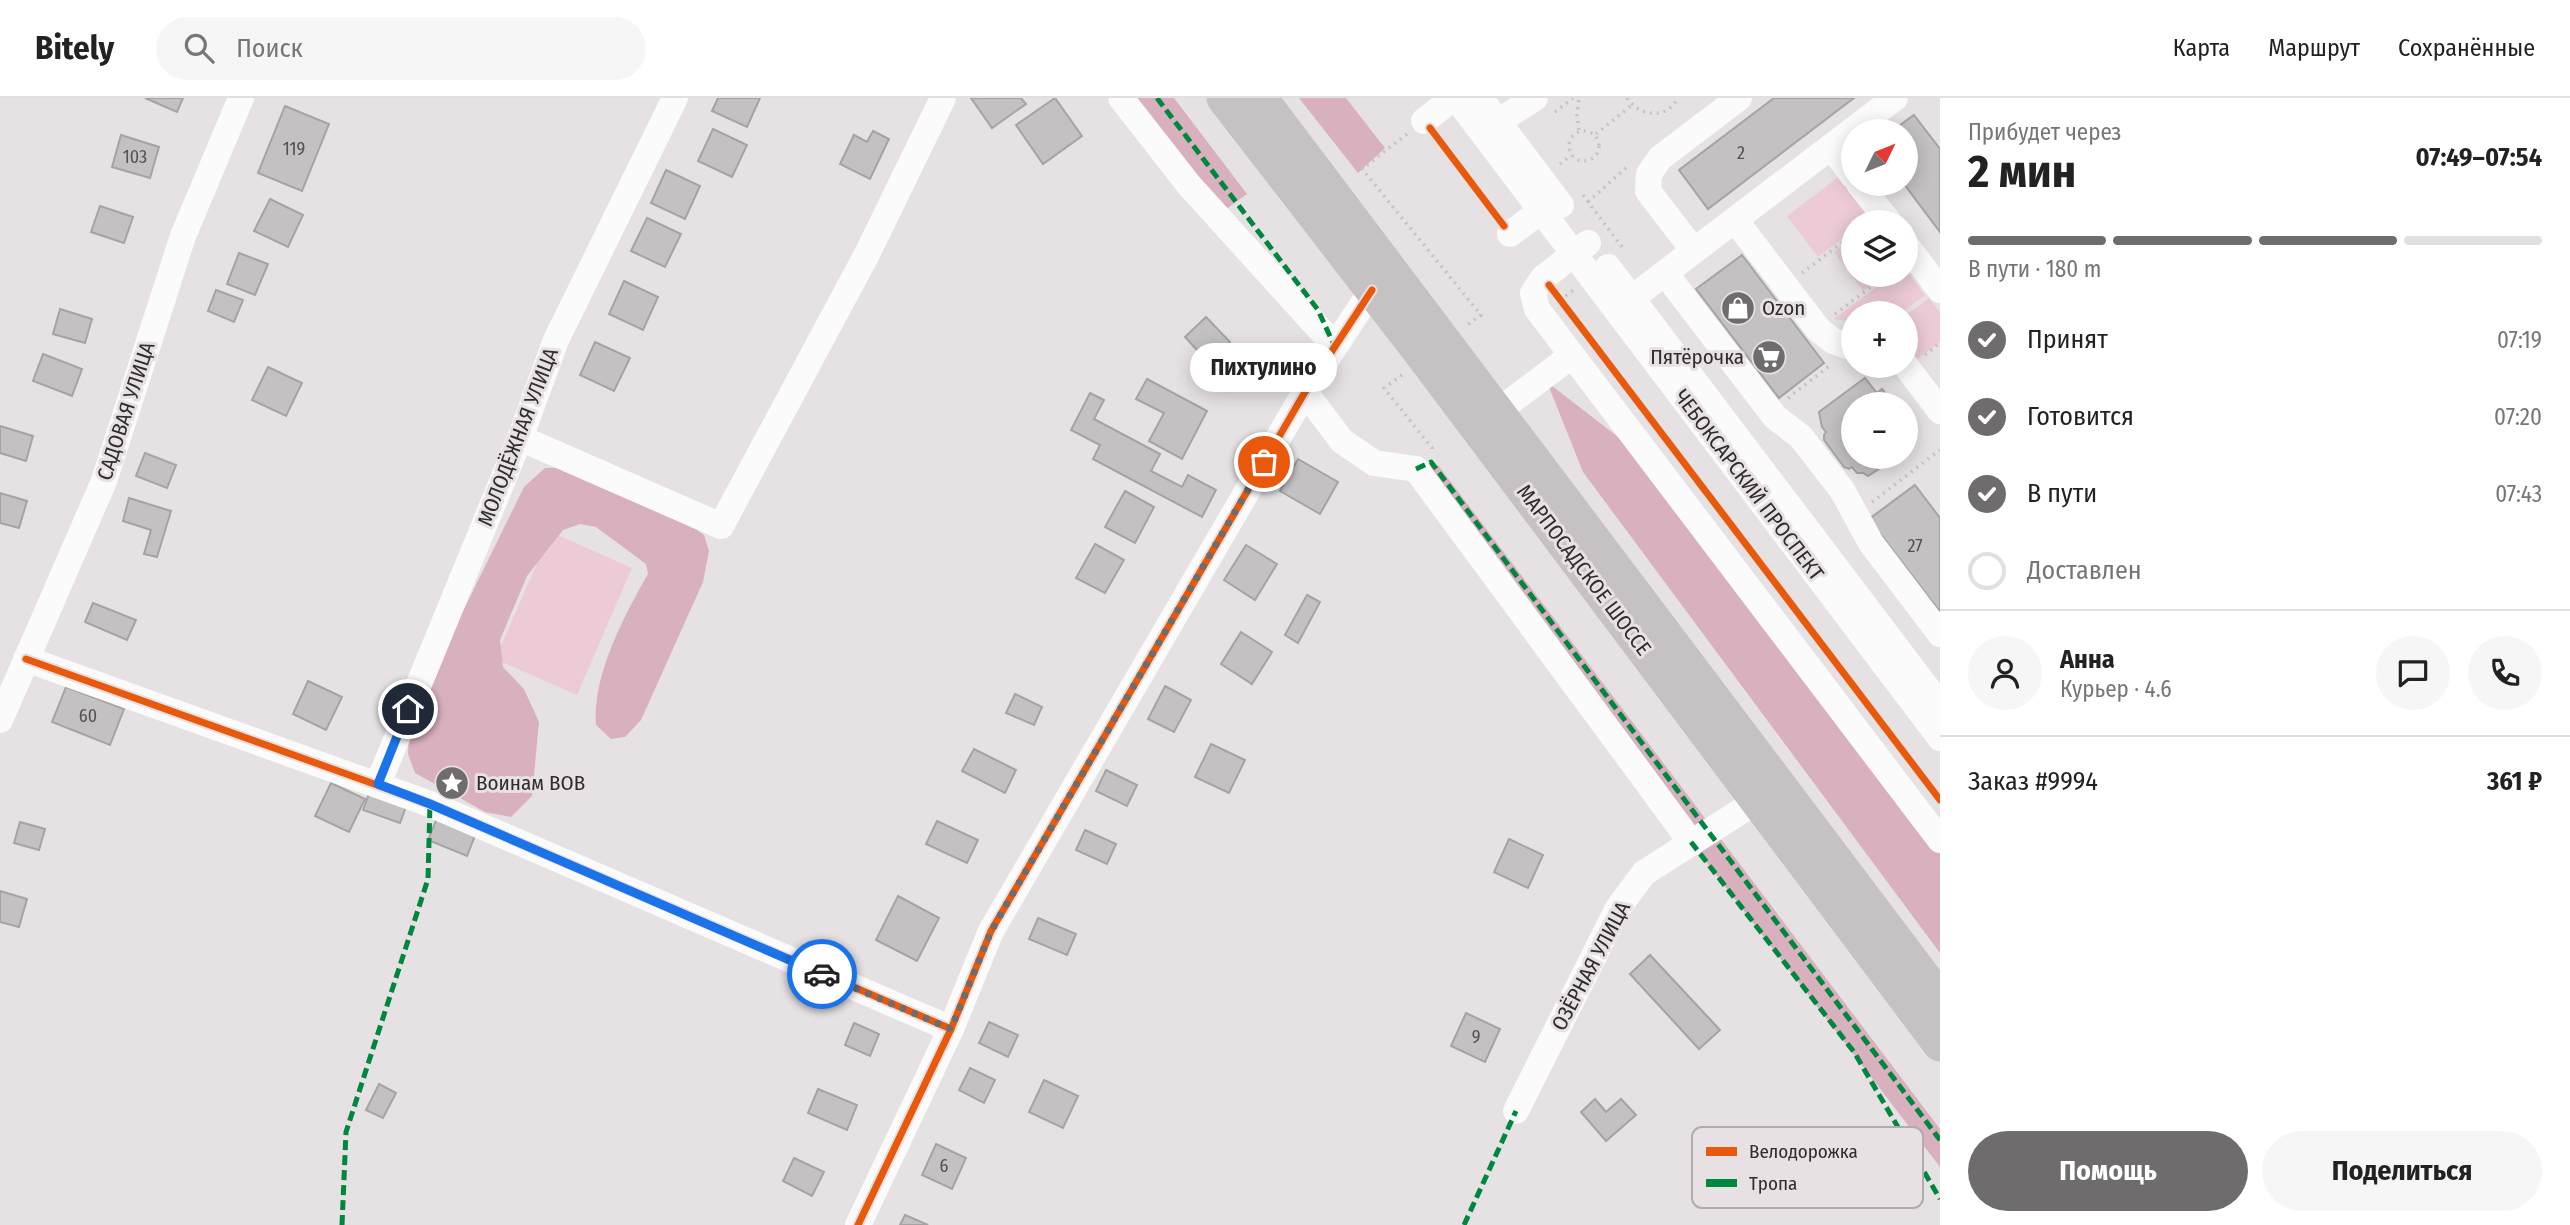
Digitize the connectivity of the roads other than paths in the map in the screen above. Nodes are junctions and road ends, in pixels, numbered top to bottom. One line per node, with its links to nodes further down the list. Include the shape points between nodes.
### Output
1 (241, 98): 39 (street, САДОВАЯ УЛИЦА, via 183,236 104,481)
2 (675, 98): 36 (street, МОЛОДЁЖНАЯ УЛИЦА, via 556,340)
3 (943, 98): 36 (street, via 721,526)
4 (1121, 98): 29 (street, via 1189,184)
5 (1224, 98): 25 (main road, МАРПОСАДСКОЕ ШОССЕ)
6 (1260, 98): 33 (main road, МАРПОСАДСКОЕ ШОССЕ)
7 (1455, 98): 12 (street, ЧЕБОКСАРСКИЙ ПРОСПЕКТ); 13 (street)
8 (1480, 98): 12 (street, ЧЕБОКСАРСКИЙ ПРОСПЕКТ)
9 (1535, 98): 12 (street)
10 (1739, 98): 22 (street, via 1660,158 1648,174 1648,191)
11 (1895, 98): 14 (street)
12 (1490, 126): 17 (street, ЧЕБОКСАРСКИЙ ПРОСПЕКТ); 21 (street, ЧЕБОКСАРСКИЙ ПРОСПЕКТ)
13 (1431, 130)
14 (1831, 147): 15 (street); 19 (street)
15 (1841, 160)
16 (1868, 196): 18 (street)
17 (1542, 210): 20 (street); 21 (street, ЧЕБОКСАРСКИЙ ПРОСПЕКТ)
18 (1880, 210)
19 (1735, 220): 22 (street); 28 (street, via 1817,327)
20 (1507, 230)
21 (1582, 248): 27 (street, ЧЕБОКСАРСКИЙ ПРОСПЕКТ); 30 (street, via 1543,278 1533,293 1537,309); 42 (street, ЧЕБОКСАРСКИЙ ПРОСПЕКТ)
22 (1694, 251): 24 (street)
23 (1918, 261): 26 (street)
24 (1665, 273): 27 (street); 35 (street)
25 (1372, 290): 29 (street); 44 (main road, МАРПОСАДСКОЕ ШОССЕ)
26 (1940, 290)
27 (1632, 298): 37 (street, ЧЕБОКСАРСКИЙ ПРОСПЕКТ)
28 (1841, 344)
29 (1334, 345): 32 (street)
30 (1571, 356): 33 (street); 45 (street)
31 (1915, 378): 34 (street)
32 (1304, 392): 46 (street, via 1342,441 1374,463 1416,469); 48 (street, via 991,931)
33 (1498, 411): 47 (main road, МАРПОСАДСКОЕ ШОССЕ)
34 (1940, 411)
35 (1777, 418): 37 (street); 38 (street, via 1805,441 1842,490 1871,544)
36 (520, 438): 43 (street, МОЛОДЁЖНАЯ УЛИЦА)
37 (1748, 451): 40 (street, ЧЕБОКСАРСКИЙ ПРОСПЕКТ)
38 (1940, 634)
39 (26, 659): 41 (street, САДОВАЯ УЛИЦА); 43 (street)
40 (1935, 687)
41 (0, 720)
42 (1940, 738)
43 (378, 784): 48 (street)
44 (1757, 801): 46 (street, ОЗЁРНАЯ УЛИЦА); 49 (main road, МАРПОСАДСКОЕ ШОССЕ)
45 (1940, 841)
46 (1692, 842): 50 (street, ОЗЁРНАЯ УЛИЦА, via 1644,873 1618,908)
47 (1940, 999)
48 (951, 1029): 51 (street)
49 (1940, 1044)
50 (1516, 1111)
51 (858, 1225)

